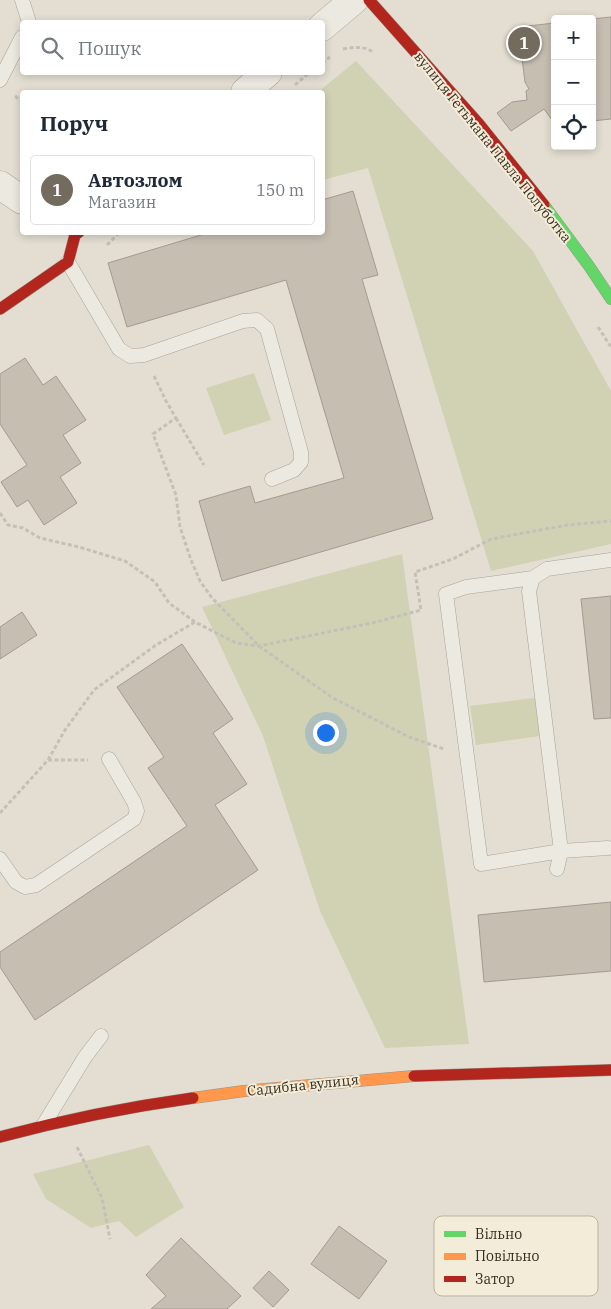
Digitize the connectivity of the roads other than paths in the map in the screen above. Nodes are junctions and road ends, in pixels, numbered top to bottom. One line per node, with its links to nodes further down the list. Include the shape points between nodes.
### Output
1 (22, 0): 4 (lane)
2 (354, 0): 5 (street)
3 (369, 0): 14 (street, вулиця Гетьмана Павла Полуботка, via 459,100 532,189 582,254)
4 (28, 20)
5 (325, 24)
6 (20, 41): 8 (lane)
7 (265, 75): 9 (street)
8 (0, 80)
9 (247, 90)
10 (0, 185): 11 (street)
11 (20, 199)
12 (75, 235): 13 (street)
13 (68, 262): 15 (street); 16 (lane, via 119,349 130,356 243,321 257,320 267,329 301,452 301,462 294,470)
14 (611, 299)
15 (0, 309)
16 (272, 479)
17 (611, 560): 18 (lane, via 547,569)
18 (534, 578): 21 (lane, via 530,591); 21 (lane, via 466,587 446,594 481,864)
19 (108, 760): 22 (lane, via 134,802 134,819 36,885 25,887 16,882)
20 (608, 848): 21 (lane)
21 (561, 851): 23 (lane)
22 (0, 859)
23 (557, 869)
24 (101, 1036): 26 (lane)
25 (611, 1070): 26 (street, Садибна вулиця, via 401,1076 321,1083 156,1103)
26 (44, 1125): 27 (street, Садибна вулиця)
27 (0, 1137)

